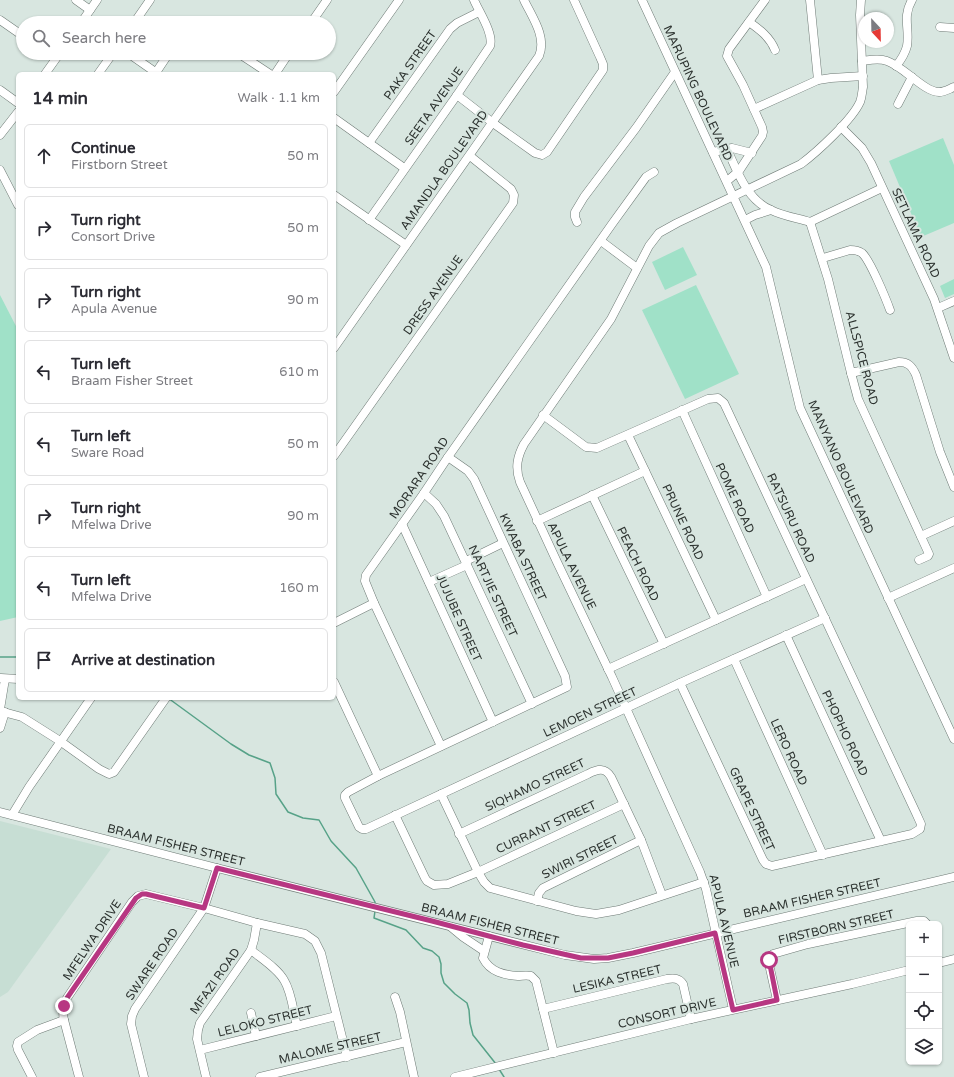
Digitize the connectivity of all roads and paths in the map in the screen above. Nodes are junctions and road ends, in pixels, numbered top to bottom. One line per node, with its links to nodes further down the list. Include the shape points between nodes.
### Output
1 (76, 0): 14 (street)
2 (97, 0): 14 (street)
3 (150, 0): 17 (street)
4 (327, 0): 18 (street)
5 (399, 0): 44 (street)
6 (474, 0): 15 (street, SEETA AVENUE)
7 (524, 0): 52 (street, AMANDLA BOULEVARD, via 540,32 541,52)
8 (574, 0): 52 (street, via 603,64 600,77 545,154 535,153)
9 (642, 0): 39 (street, MARUPING BOULEVARD)
10 (765, 0): 20 (street)
11 (810, 0): 42 (street)
12 (860, 0): 31 (street, APULA AVENUE)
13 (912, 0): 32 (street, via 906,14 907,47)
14 (90, 10): 16 (street)
15 (479, 12): 46 (street, SEETA AVENUE, via 490,34 491,44); 55 (street, PAKA STREET, via 450,29)
16 (86, 16)
17 (139, 16)
18 (316, 16)
19 (0, 20): 23 (street)
20 (749, 22): 24 (street, via 768,38); 49 (street, via 729,49 727,56)
21 (940, 27): 22 (street)
22 (954, 28)
23 (16, 31)
24 (775, 50)
25 (55, 60): 33 (street)
26 (108, 60): 34 (street)
27 (137, 60): 35 (street)
28 (165, 60): 36 (street)
29 (249, 60): 37 (street)
30 (285, 60): 38 (street)
31 (862, 61): 32 (street, via 883,60); 40 (street, APULA AVENUE)
32 (896, 66): 41 (street)
33 (46, 72)
34 (99, 72)
35 (153, 72)
36 (157, 72)
37 (267, 72)
38 (276, 72)
39 (675, 72): 57 (street, MARUPING BOULEVARD); 73 (street, via 584,197 575,212)
40 (863, 76): 42 (street); 53 (street, APULA AVENUE, via 860,103)
41 (912, 77): 43 (street, via 936,92); 48 (street)
42 (818, 80): 49 (street)
43 (954, 87)
44 (336, 89)
45 (0, 90): 47 (street)
46 (457, 95): 52 (street); 60 (street, SEETA AVENUE)
47 (16, 101)
48 (898, 104)
49 (754, 109): 58 (street, via 763,132)
50 (16, 115): 54 (street)
51 (336, 119): 55 (street)
52 (493, 123): 59 (street, AMANDLA BOULEVARD)
53 (841, 127): 65 (street, SETLAMA ROAD, via 867,155); 66 (street, APULA AVENUE, via 801,164)
54 (0, 135)
55 (369, 143): 60 (street)
56 (727, 149): 57 (street); 58 (street); 63 (street)
57 (713, 152): 64 (street, MARUPING BOULEVARD)
58 (752, 153): 63 (street)
59 (470, 156): 76 (street, AMANDLA BOULEVARD); 88 (street, DRESS AVENUE, via 511,189 514,195 513,203)
60 (404, 168): 71 (street, SEETA AVENUE)
61 (0, 170): 69 (street)
62 (654, 172): 75 (street, MORARA ROAD, via 646,177)
63 (738, 172): 64 (street); 66 (street)
64 (726, 182): 68 (street, MARUPING BOULEVARD)
65 (882, 188): 74 (street); 80 (street, SETLAMA ROAD)
66 (747, 189): 68 (street, APULA AVENUE); 70 (street, via 761,204)
67 (336, 196): 71 (street)
68 (733, 196): 72 (street, MANYANO BOULEVARD); 78 (street, APULA AVENUE, via 659,233)
69 (16, 200)
70 (771, 210): 72 (street); 74 (street)
71 (369, 220): 76 (street)
72 (745, 220): 105 (street, MANYANO BOULEVARD, via 768,275 800,408)
73 (577, 222)
74 (810, 222): 77 (street, ALLSPICE ROAD)
75 (600, 241): 78 (street); 89 (street, MORARA ROAD)
76 (406, 245): 82 (street, AMANDLA BOULEVARD)
77 (823, 258): 81 (street, via 850,250 861,253 866,258); 84 (street, ALLSPICE ROAD)
78 (637, 268): 86 (street, APULA AVENUE, via 608,324)
79 (954, 301): 80 (street)
80 (938, 308): 83 (street, SETLAMA ROAD)
81 (890, 310)
82 (336, 345)
83 (954, 358)
84 (851, 373): 91 (street, via 899,362 912,367); 97 (street, ALLSPICE ROAD, via 862,409)
85 (682, 410): 87 (street, RATSURU ROAD); 102 (street, RATSURU ROAD, via 712,398 718,398 724,403); 104 (street, POME ROAD)
86 (543, 415): 87 (street, RATSURU ROAD, via 581,444 592,448); 94 (street, APULA AVENUE, via 522,448 517,463 520,482)
87 (628, 435): 90 (street, PRUNE ROAD)
88 (336, 453)
89 (448, 457): 92 (street, MORARA ROAD); 98 (street, KWABA STREET, via 472,476)
90 (645, 471): 93 (street); 108 (street, PRUNE ROAD)
91 (954, 487)
92 (424, 493): 96 (street, MORARA ROAD); 100 (street, NARTJIE STREET, via 442,512)
93 (592, 495): 94 (street); 111 (street, PEACH ROAD)
94 (537, 521): 113 (street, APULA AVENUE)
95 (954, 521): 97 (street)
96 (402, 524): 103 (street, JUJUBE STREET); 106 (street, MORARA ROAD, via 366,575 366,584)
97 (921, 536): 99 (street, ALLSPICE ROAD, via 929,554)
98 (504, 543): 100 (street); 120 (street, KWABA STREET, via 567,684 564,690)
99 (919, 560)
100 (466, 563): 103 (street); 120 (street, NARTJIE STREET)
101 (954, 568): 105 (street)
102 (806, 579): 104 (street); 107 (street, RATSURU ROAD)
103 (429, 582): 123 (street, JUJUBE STREET)
104 (767, 597): 108 (street)
105 (888, 598): 125 (street, MANYANO BOULEVARD)
106 (374, 603): 109 (street); 127 (street, MORARA ROAD)
107 (825, 618): 110 (street, LEMOEN STREET); 134 (street, RATSURU ROAD, via 921,824)
108 (716, 620): 111 (street)
109 (336, 622)
110 (786, 635): 112 (street, LEMOEN STREET); 137 (street, PHOPHO ROAD)
111 (664, 644): 113 (street)
112 (734, 659): 116 (street, LEMOEN STREET); 138 (street, LERO ROAD)
113 (608, 669): 121 (street, APULA AVENUE)
114 (2, 678): 115 (street); 122 (street)
115 (16, 679)
116 (680, 683): 121 (street, LEMOEN STREET); 138 (street, GRAPE STREET, via 766,864 772,866)
117 (336, 686): 128 (street)
118 (90, 700): 126 (street)
119 (164, 700): 126 (street, via 111,774 99,769)
120 (532, 704): 123 (street)
121 (626, 709): 129 (street, LEMOEN STREET); 142 (street, APULA AVENUE)
122 (2, 711): 124 (street); 126 (street, via 22,717)
123 (493, 722): 127 (street)
124 (0, 728)
125 (954, 739)
126 (60, 741): 132 (street)
127 (441, 746): 128 (street)
128 (378, 776): 133 (street, LEMOEN STREET, via 348,792 345,798 362,829)
129 (441, 794): 133 (street, LEMOEN STREET); 135 (street)
130 (624, 804): 135 (street, SIQHAMO STREET, via 609,774 599,769); 136 (street, SIQHAMO STREET); 140 (street, CURRANT STREET)
131 (0, 812): 132 (street, BRAAM FISHER STREET)
132 (12, 815): 139 (street, BRAAM FISHER STREET)
133 (395, 815): 140 (street, CURRANT STREET, via 422,874 428,881 439,885 448,884)
134 (920, 829): 137 (street, GRAPE STREET, via 912,834)
135 (459, 834): 140 (street)
136 (641, 840): 143 (street, SIQHAMO STREET); 144 (street, SWIRI STREET, via 544,888 539,893)
137 (881, 841): 138 (street, GRAPE STREET)
138 (823, 855)
139 (217, 868): 145 (street, SWARE ROAD); 148 (street, BRAAM FISHER STREET)
140 (478, 872): 144 (street, via 490,888)
141 (954, 877): 149 (street, BRAAM FISHER STREET)
142 (704, 882): 143 (street); 149 (street, APULA AVENUE)
143 (662, 896): 144 (street, via 619,910 596,914)
144 (537, 901)
145 (204, 908): 146 (street, MFELWA DRIVE); 163 (street, MFELWA DRIVE, via 146,894 138,896 67,998 62,1012); 172 (street, SWARE ROAD, via 132,1016 132,1034)
146 (256, 922): 151 (street, MFAZI ROAD); 161 (street, MFELWA DRIVE, via 309,936 315,941 320,948)
147 (906, 923): 157 (street, FIRSTBORN STREET, via 773,954 769,964)
148 (451, 926): 150 (street, BRAAM FISHER STREET); 152 (street, via 462,937)
149 (715, 933): 150 (street, BRAAM FISHER STREET, via 633,953 594,959 565,955); 159 (street, APULA AVENUE)
150 (489, 936): 152 (street)
151 (251, 950): 164 (street, via 284,979); 167 (street, MFAZI ROAD, via 200,1023 197,1039)
152 (484, 951): 158 (street, via 485,963 493,970 534,978)
153 (954, 959): 154 (street)
154 (942, 962)
155 (906, 971): 157 (street, CONSORT DRIVE)
156 (395, 997): 166 (street)
157 (777, 1000): 159 (street, CONSORT DRIVE)
158 (543, 1009): 162 (street, LESIKA STREET, via 675,979 683,984); 168 (street)
159 (733, 1010): 162 (street, CONSORT DRIVE)
160 (250, 1013): 165 (street)
161 (336, 1016): 164 (street, LELOKO STREET); 169 (street)
162 (691, 1019): 168 (street, CONSORT DRIVE)
163 (64, 1020): 170 (street, via 37,1030 18,1042 18,1050); 171 (street, MFELWA DRIVE)
164 (297, 1026): 165 (street, LELOKO STREET)
165 (256, 1036): 167 (street, LELOKO STREET)
166 (406, 1042): 169 (street, MALOME STREET); 175 (street)
167 (200, 1050): 173 (street, MFAZI ROAD)
168 (554, 1053): 176 (street, CONSORT DRIVE)
169 (346, 1057): 174 (street, MALOME STREET)
170 (32, 1077)
171 (79, 1077)
172 (144, 1077)
173 (206, 1077)
174 (260, 1077)
175 (414, 1077)
176 (455, 1077)

